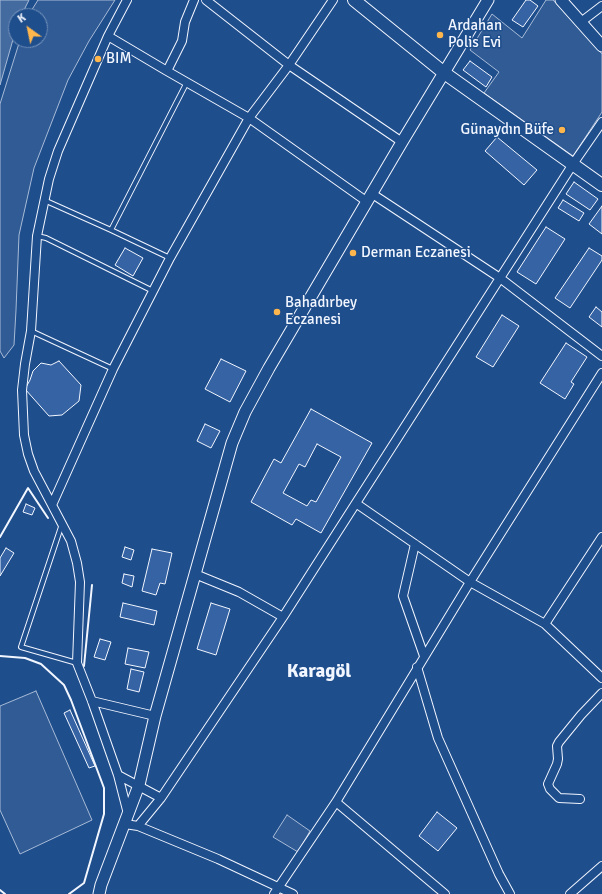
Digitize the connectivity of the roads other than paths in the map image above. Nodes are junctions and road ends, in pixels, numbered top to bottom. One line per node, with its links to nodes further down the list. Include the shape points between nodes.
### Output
1 (127, 0): 10 (street)
2 (194, 0): 13 (street, via 185,22 182,41)
3 (206, 0): 12 (street)
4 (332, 0): 12 (street)
5 (488, 0): 14 (main road)
6 (561, 0): 9 (main road)
7 (358, 1): 14 (main road)
8 (602, 6): 9 (street)
9 (581, 22): 11 (main road)
10 (108, 36): 13 (street); 22 (street, via 58,151)
11 (602, 46)
12 (289, 65): 16 (street); 18 (street)
13 (167, 71): 15 (street)
14 (443, 72): 18 (main road); 19 (main road)
15 (187, 82): 16 (street); 23 (lane)
16 (249, 118): 21 (street); 25 (street)
17 (602, 122): 19 (street)
18 (402, 142): 21 (main road)
19 (573, 164): 20 (main road); 26 (street)
20 (602, 186)
21 (369, 197): 26 (street); 37 (main road, via 269,368 243,418 232,443)
22 (44, 200): 23 (lane); 24 (street)
23 (111, 230): 25 (lane)
24 (37, 236): 27 (lane, via 46,238); 28 (street)
25 (170, 258): 27 (street)
26 (500, 278): 29 (street); 32 (street)
27 (152, 291): 30 (street)
28 (31, 331): 30 (lane); 33 (street, via 22,390 24,435 34,471)
29 (602, 356)
30 (113, 369): 33 (street)
31 (602, 373): 38 (street)
32 (357, 504): 36 (street); 39 (street)
33 (52, 505): 34 (street)
34 (62, 522): 42 (street, via 73,548 80,582); 42 (lane, via 21,647)
35 (602, 537): 40 (street)
36 (415, 544): 38 (street); 41 (street, via 403,596)
37 (195, 574): 39 (street, via 239,592); 47 (main road)
38 (470, 582): 40 (street); 41 (street)
39 (284, 617): 50 (street)
40 (545, 624): 44 (street)
41 (424, 656): 43 (street)
42 (77, 663): 46 (street)
43 (417, 667): 52 (street); 60 (street, via 438,738)
44 (602, 678)
45 (602, 693): 51 (street, via 559,742 557,764 548,784 559,798)
46 (92, 701): 47 (street); 48 (street)
47 (155, 716): 49 (main road)
48 (118, 775): 49 (street); 53 (street)
49 (139, 785): 50 (street); 53 (main road)
50 (161, 798): 54 (street)
51 (580, 799)
52 (336, 802): 56 (street); 59 (street)
53 (126, 819): 54 (street); 57 (main road)
54 (138, 826): 56 (street, via 218,859)
55 (602, 866): 61 (street)
56 (276, 890): 58 (street)
57 (99, 894)
58 (292, 894)
59 (445, 894)
60 (510, 894)
61 (570, 894)

